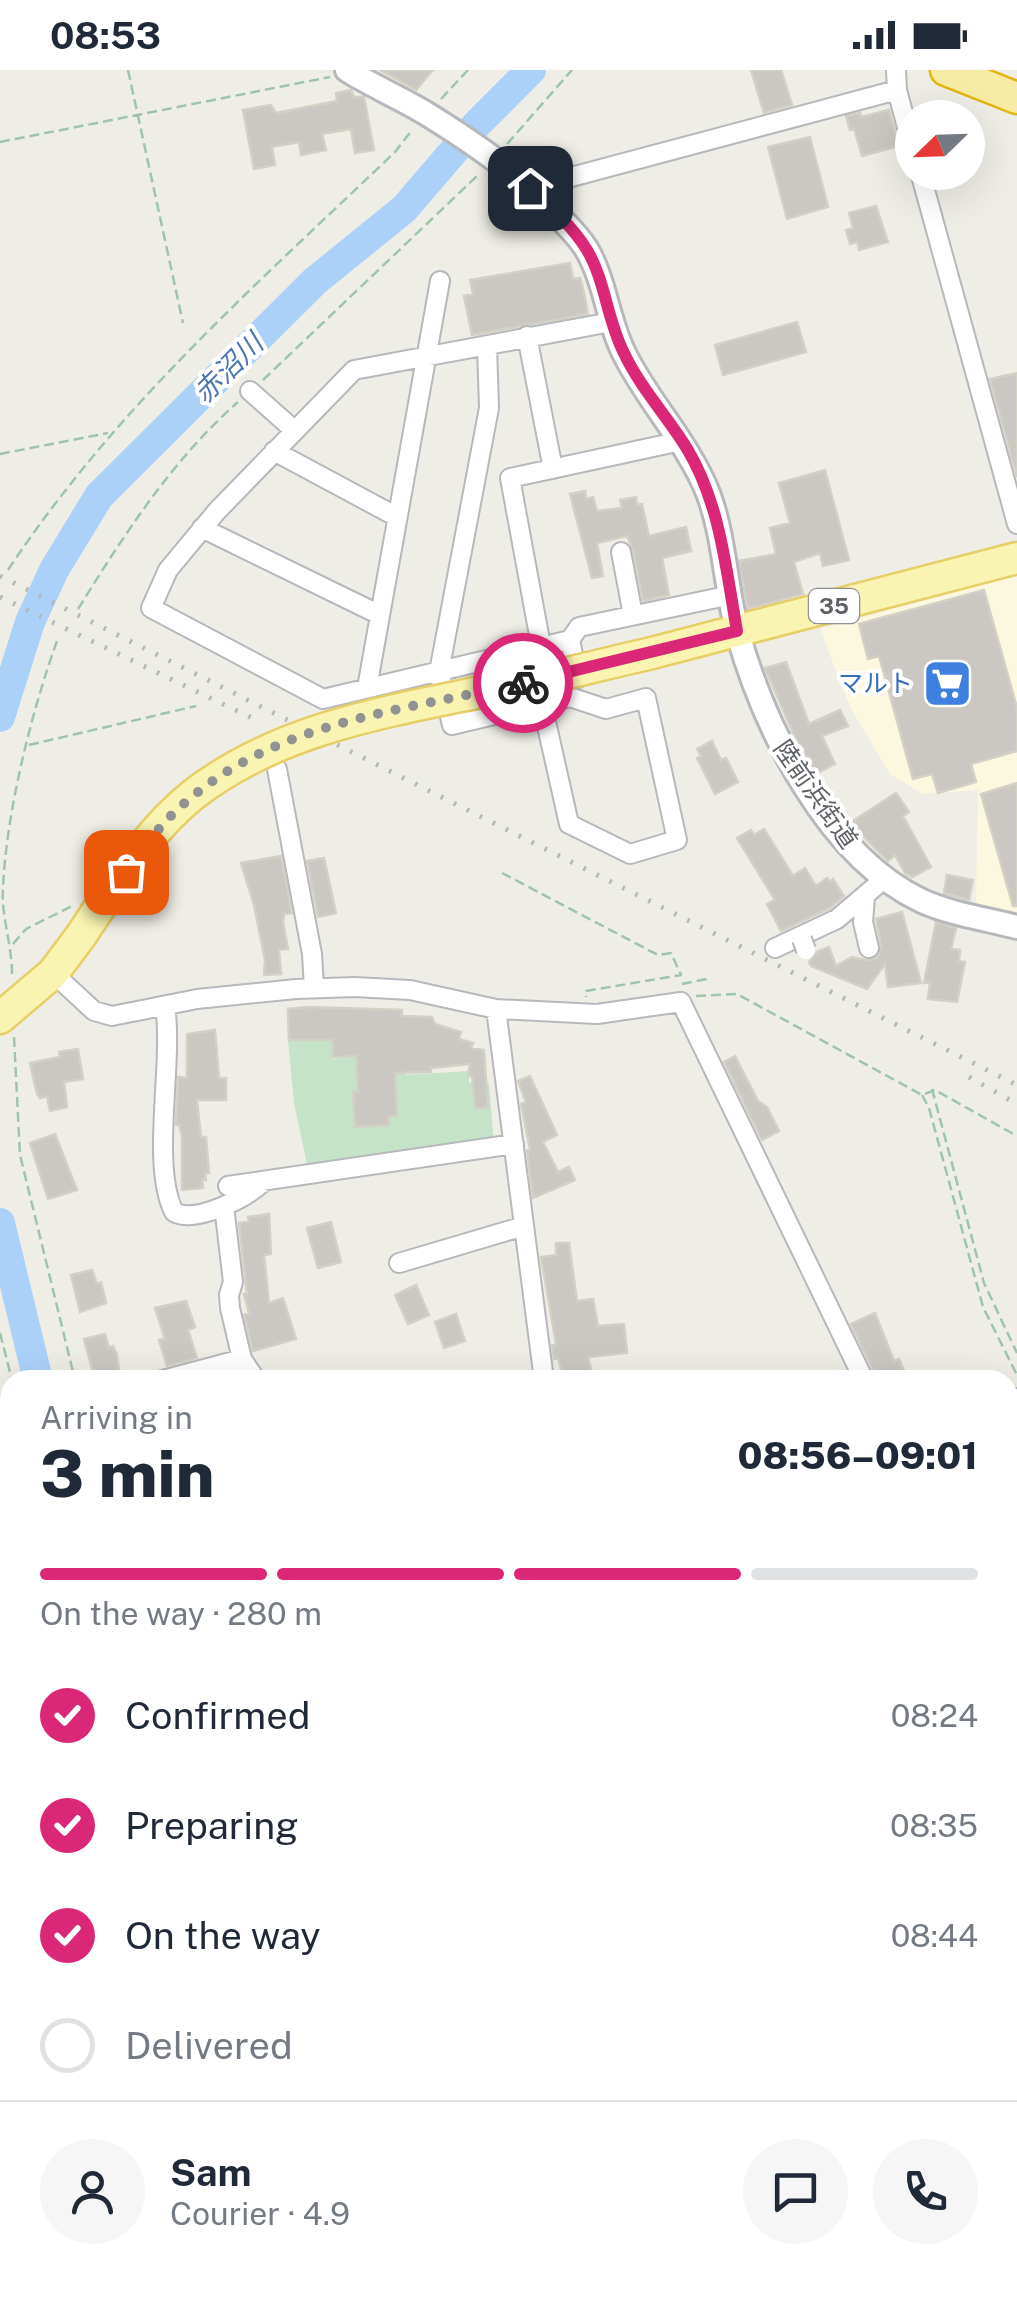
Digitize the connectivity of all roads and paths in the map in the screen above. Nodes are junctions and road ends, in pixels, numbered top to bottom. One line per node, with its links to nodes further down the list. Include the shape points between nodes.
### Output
1 (128, 70): 11 (path)
2 (468, 70): 8 (path)
3 (572, 70): 14 (path)
4 (896, 70): 7 (street)
5 (946, 70): 9 (highway)
6 (349, 71): 11 (path); 14 (street, 陸前浜街道)
7 (897, 90): 10 (street); 15 (street)
8 (448, 92)
9 (1017, 98)
10 (900, 100)
11 (137, 114): 12 (path); 18 (path)
12 (0, 142)
13 (395, 152): 25 (path, via 186,350)
14 (494, 157): 15 (street, 陸前浜街道); 23 (path)
15 (530, 188): 19 (street, 陸前浜街道, via 588,252)
16 (925, 190): 31 (street)
17 (440, 281): 22 (street)
18 (183, 322)
19 (610, 322): 20 (street); 26 (street, 陸前浜街道)
20 (527, 336): 21 (street); 29 (street)
21 (487, 346): 22 (street); 44 (street, via 489,408)
22 (425, 357): 24 (street, via 354,370); 30 (street)
23 (250, 391): 24 (street); 37 (path, via 130,526)
24 (294, 430): 27 (street)
25 (110, 432): 28 (path); 35 (path)
26 (681, 441): 29 (street); 36 (street, 陸前浜街道, via 712,507)
27 (274, 451): 30 (street); 32 (street)
28 (0, 454)
29 (553, 469): 43 (street, via 510,478)
30 (397, 517): 38 (street)
31 (1017, 524)
32 (202, 528): 38 (street); 45 (street, via 168,570 151,608 323,699)
33 (621, 552): 39 (street)
34 (1017, 558): 40 (main road, 35)
35 (8, 570)
36 (731, 596): 39 (street); 40 (street, 陸前浜街道)
37 (78, 609)
38 (380, 615): 45 (street)
39 (634, 615): 42 (street, via 579,627)
40 (737, 631): 52 (street, 陸前浜街道, via 780,748 840,832); 59 (main road, 35, bridge, via 279,743 182,804)
41 (58, 638): 49 (path)
42 (570, 640): 43 (street); 46 (street)
43 (541, 646): 44 (street)
44 (439, 672): 45 (street); 47 (street, via 452,726)
45 (368, 688)
46 (582, 702): 47 (street); 47 (street, via 606,709 646,698 677,840 630,854 569,824)
47 (542, 704)
48 (196, 706): 49 (path)
49 (27, 746): 56 (path, via 2,892)
50 (278, 769): 60 (street)
51 (502, 873): 65 (path, via 658,955 671,952 681,975 586,991)
52 (884, 878): 53 (street); 55 (street, 陸前浜街道, via 926,903)
53 (865, 897): 57 (street, via 803,942); 58 (street)
54 (72, 906): 56 (path, via 26,929)
55 (1017, 927)
56 (12, 946): 64 (path)
57 (775, 948)
58 (869, 948)
59 (53, 973): 62 (street, via 105,1016); 64 (main road, 35)
60 (314, 988): 62 (street); 63 (street, via 410,990)
61 (681, 1002): 65 (street); 67 (path, via 737,994); 83 (street)
62 (166, 1006): 72 (street, via 168,1199 178,1215)
63 (496, 1009): 65 (street); 69 (street)
64 (7, 1012): 79 (path, via 20,1156)
65 (588, 1014)
66 (932, 1089): 67 (path); 68 (path); 76 (path, via 984,1283)
67 (922, 1095): 84 (path, via 982,1307)
68 (1017, 1136)
69 (514, 1144): 70 (street); 73 (street)
70 (264, 1182): 71 (street); 72 (street)
71 (228, 1186)
72 (224, 1206): 77 (street, via 230,1308)
73 (524, 1226): 74 (street); 82 (street)
74 (399, 1263)
75 (0, 1334): 78 (path)
76 (1017, 1353)
77 (242, 1359): 80 (street); 81 (street)
78 (9, 1370)
79 (73, 1370)
80 (200, 1370)
81 (249, 1370)
82 (543, 1370)
83 (859, 1370)
84 (1014, 1370)

